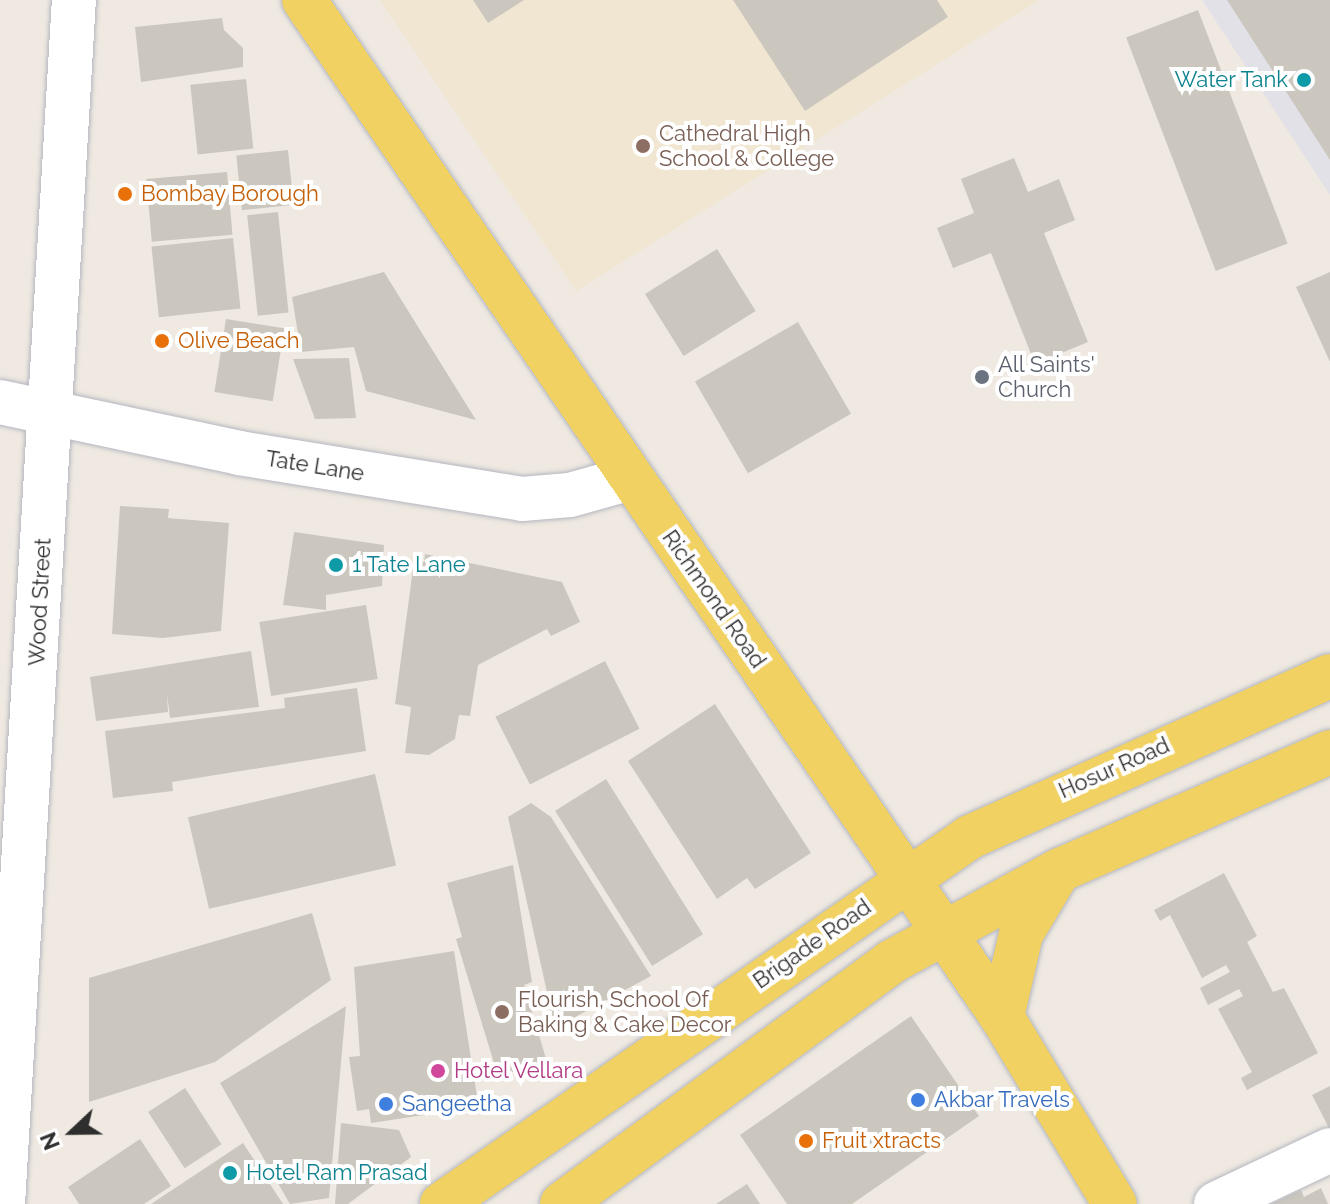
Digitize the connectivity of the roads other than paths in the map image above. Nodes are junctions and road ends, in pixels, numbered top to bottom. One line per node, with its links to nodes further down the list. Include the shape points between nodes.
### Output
1 (74, 0): 4 (street, Wood Street)
2 (304, 0): 5 (main road, Richmond Road)
3 (0, 402): 4 (street, Tate Lane)
4 (53, 411): 5 (street, Tate Lane, via 239,453 522,499 570,495); 13 (street, Wood Street)
5 (631, 478): 9 (main road, Richmond Road)
6 (1330, 676): 9 (main road, Hosur Road, via 1032,805)
7 (1330, 752): 8 (main road)
8 (1060, 870): 10 (main road); 11 (main road, via 1021,934)
9 (906, 878): 10 (main road, Richmond Road); 14 (main road, Brigade Road)
10 (946, 936): 11 (main road, Richmond Road); 15 (main road, via 891,962)
11 (1002, 1017): 16 (main road, Richmond Road)
12 (1330, 1150): 17 (street)
13 (3, 1204)
14 (442, 1204)
15 (562, 1204)
16 (1115, 1204)
17 (1216, 1204)

